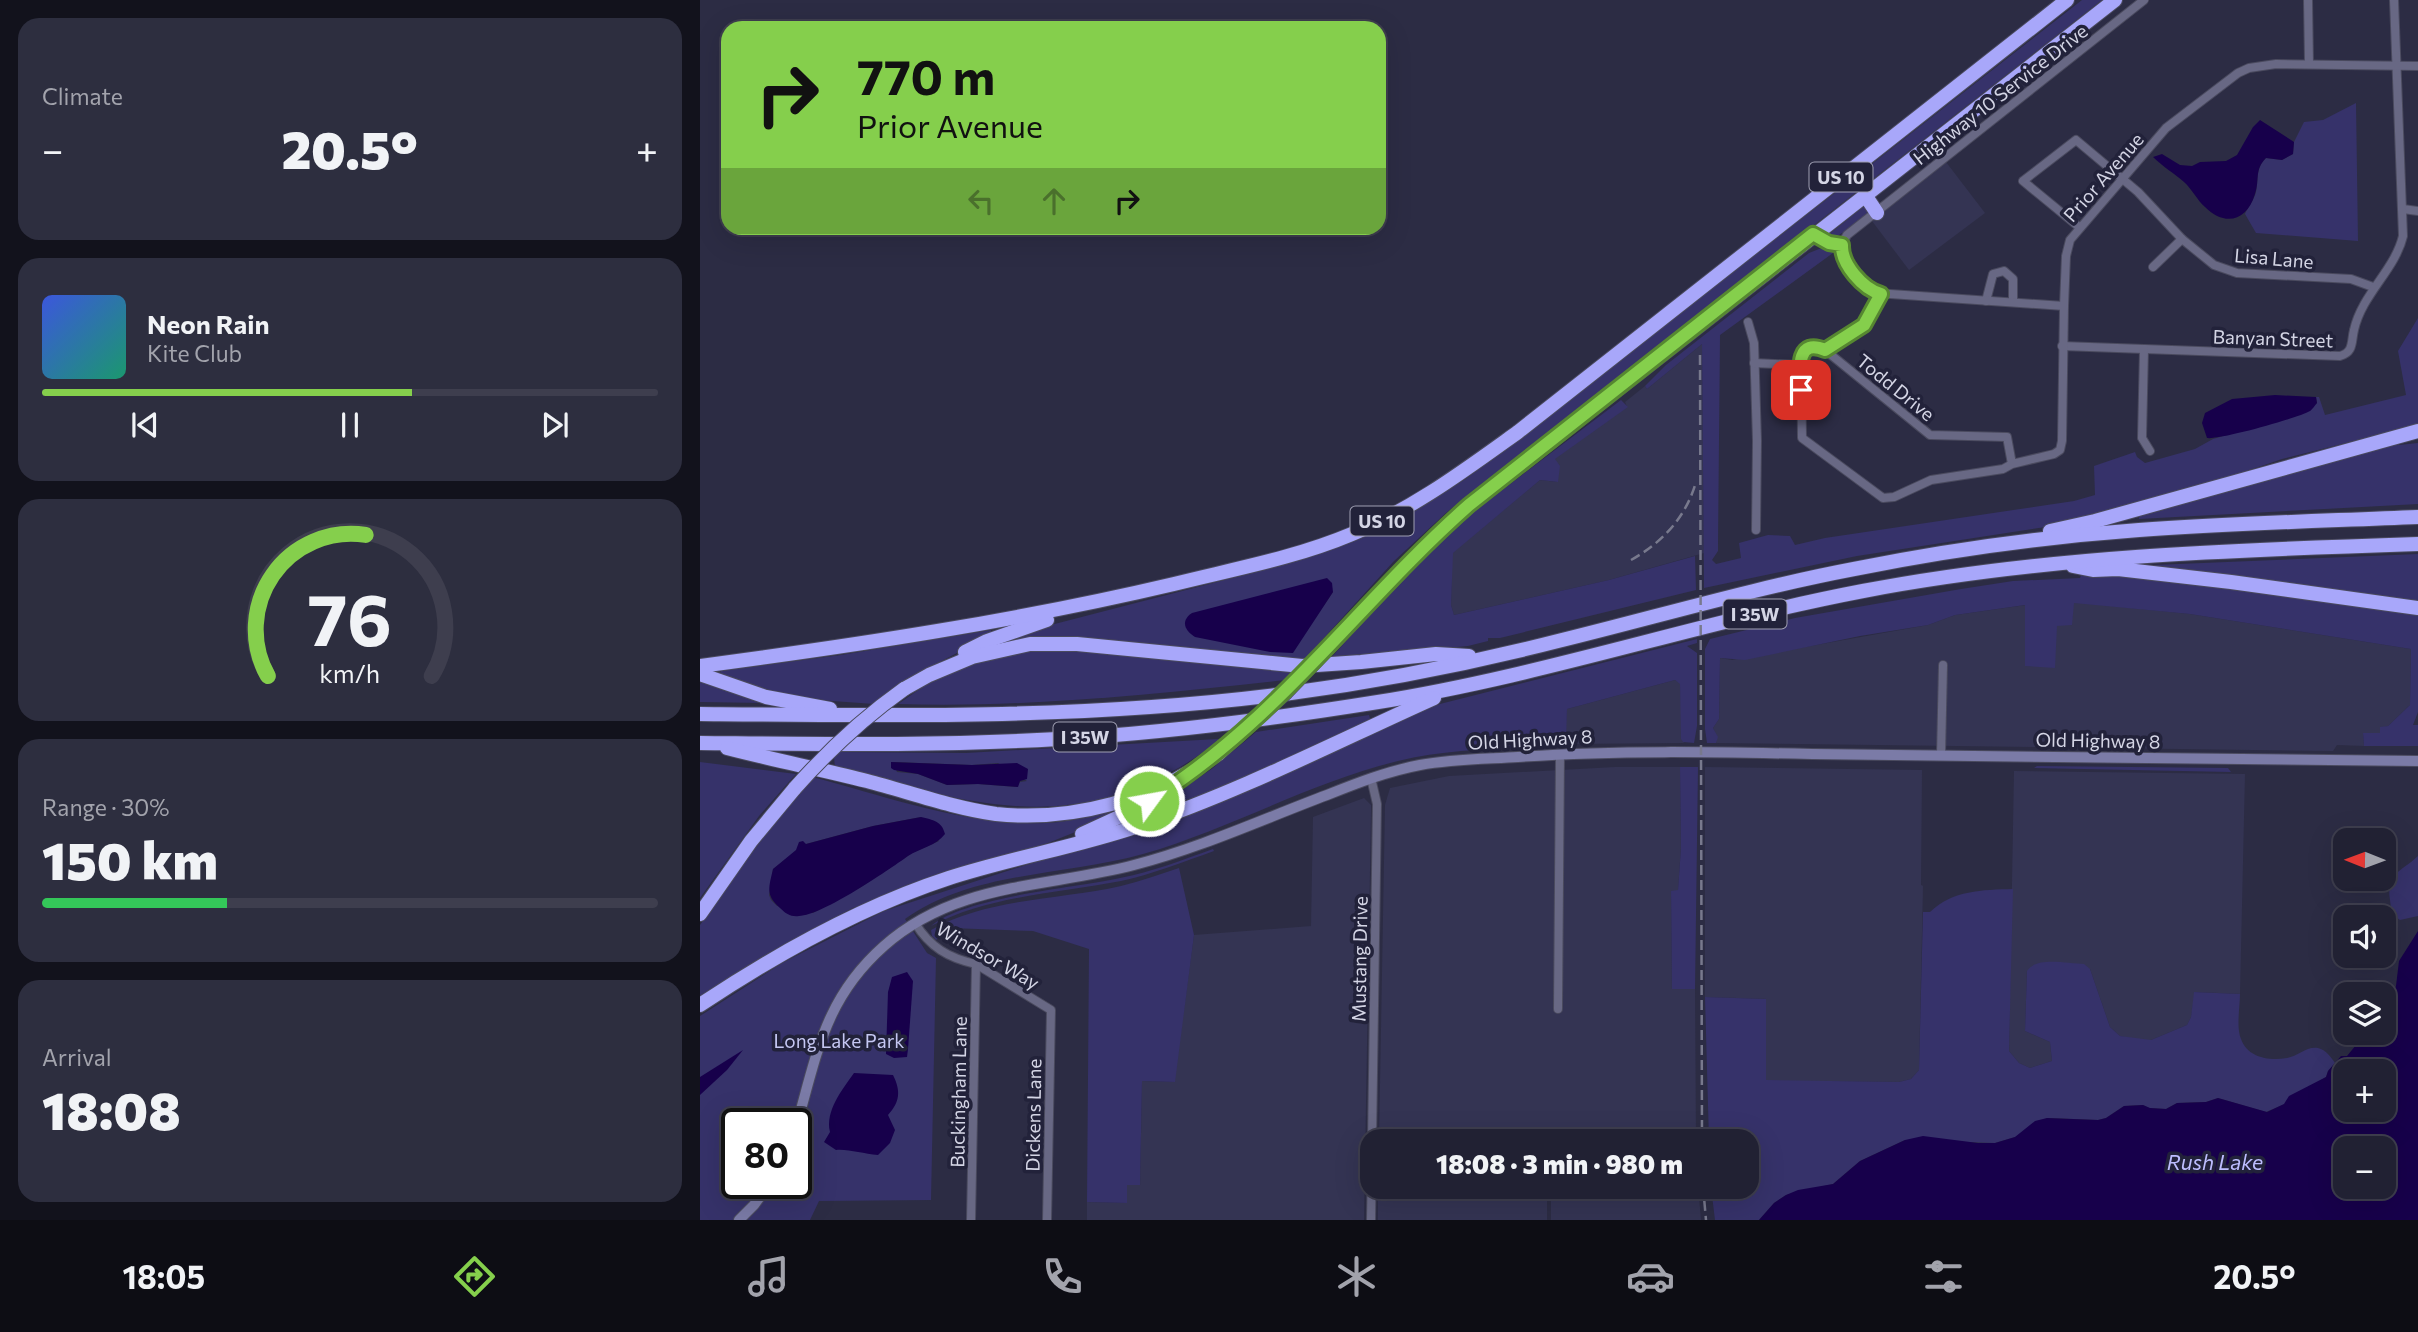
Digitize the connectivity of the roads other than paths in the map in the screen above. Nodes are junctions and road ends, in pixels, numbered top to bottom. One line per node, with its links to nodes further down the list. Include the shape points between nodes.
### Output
1 (2067, 0): 41 (highway, US 10, via 1617,355 1440,488 1327,544)
2 (2115, 0): 7 (highway, US 10)
3 (2120, 0): 7 (highway)
4 (2144, 0): 15 (street, Highway 10 Service Drive)
5 (2308, 0): 8 (street)
6 (2394, 0): 9 (street, Banyan Street)
7 (2093, 17): 12 (highway, US 10)
8 (2309, 64): 9 (street, Prior Avenue); 11 (street, Prior Avenue, via 2262,65 2238,73 2166,128)
9 (2396, 65): 10 (street, Prior Avenue); 13 (street, Banyan Street)
10 (2418, 66)
11 (2122, 178): 16 (street, Prior Avenue); 16 (street, Lisa Lane, via 2076,140 2023,181); 18 (street, Lisa Lane)
12 (1865, 195): 15 (highway); 17 (highway, US 10)
13 (2403, 209): 14 (street); 21 (street, Banyan Street, via 2401,245)
14 (2418, 209)
15 (1877, 213): 19 (street, via 1847,235)
16 (2080, 227): 25 (street, Prior Avenue, via 2068,246)
17 (1811, 236): 19 (highway); 54 (highway, US 10, bridge, via 1469,505 1286,692)
18 (2182, 239): 20 (street); 21 (street, Lisa Lane, via 2214,265 2237,273 2351,279)
19 (1842, 245): 22 (street, via 1844,259 1862,283)
20 (2153, 268)
21 (2373, 287): 28 (street, Banyan Street, via 2357,319 2351,350 2343,356)
22 (1881, 294): 23 (street); 29 (street, Todd Drive, via 1864,325)
23 (1986, 301): 24 (street); 24 (street, via 1990,279 2004,271 2013,279)
24 (2014, 302): 25 (street)
25 (2064, 306): 27 (street)
26 (1748, 322): 30 (street)
27 (2062, 346): 28 (street, Banyan Street); 35 (street, via 2062,446 2054,454)
28 (2144, 349): 34 (street, via 2142,438)
29 (1825, 350): 31 (street, Todd Drive, via 1809,348); 35 (street, Todd Drive, via 1930,435 2007,437)
30 (1754, 363): 31 (street); 37 (street)
31 (1800, 365): 35 (street, via 1802,438 1883,498 1931,480)
32 (2418, 431): 33 (highway)
33 (2411, 438): 39 (highway, via 2340,452 2095,521)
34 (2150, 451)
35 (2012, 464)
36 (2418, 517): 39 (highway, I 35W, via 2141,530)
37 (1756, 530)
38 (2418, 544): 40 (highway, I 35W, via 2159,553)
39 (1966, 550): 43 (highway, I 35W, via 1773,586)
40 (2058, 563): 42 (highway); 47 (highway, I 35W, via 1824,599)
41 (1106, 600): 45 (highway, US 10, via 934,632); 48 (highway, via 987,641)
42 (2417, 607)
43 (1487, 657): 48 (highway, via 1436,653 1302,666 1053,643 972,657); 50 (highway, I 35W, via 1350,684 1193,704 1059,714)
44 (1943, 665): 53 (street)
45 (700, 666)
46 (700, 674): 50 (highway, via 766,697)
47 (1458, 688): 51 (highway, I 35W, via 1334,709 1097,736 971,742); 57 (highway, via 1174,813)
48 (904, 689): 58 (highway, bridge, via 841,739 795,788)
49 (700, 713): 50 (highway, I 35W)
50 (869, 716)
51 (704, 743): 54 (highway, US 10, via 965,807 1029,816 1125,800 1171,782)
52 (1560, 755): 53 (street, Old Highway 8); 56 (street, Old Highway 8, via 1437,763); 62 (street)
53 (1941, 755): 55 (street, Old Highway 8)
54 (1213, 757): 57 (highway, via 1121,816)
55 (2418, 761)
56 (1371, 778): 59 (street, Old Highway 8, via 1157,858 978,895); 65 (street, Mustang Drive, via 1377,804)
57 (1004, 862): 61 (highway, via 908,893 845,920 773,958)
58 (700, 914)
59 (915, 923): 60 (street, Windsor Way, via 931,945); 64 (street, Old Highway 8, via 865,964 835,1008 820,1041)
60 (976, 964): 63 (street, Windsor Way); 69 (street, Buckingham Lane)
61 (700, 1005)
62 (1558, 1009)
63 (1051, 1010): 70 (street, Dickens Lane)
64 (801, 1108)
65 (1372, 1129)
66 (758, 1199): 68 (street)
67 (1371, 1199): 71 (street)
68 (739, 1220)
69 (971, 1220)
70 (1047, 1220)
71 (1371, 1220)

